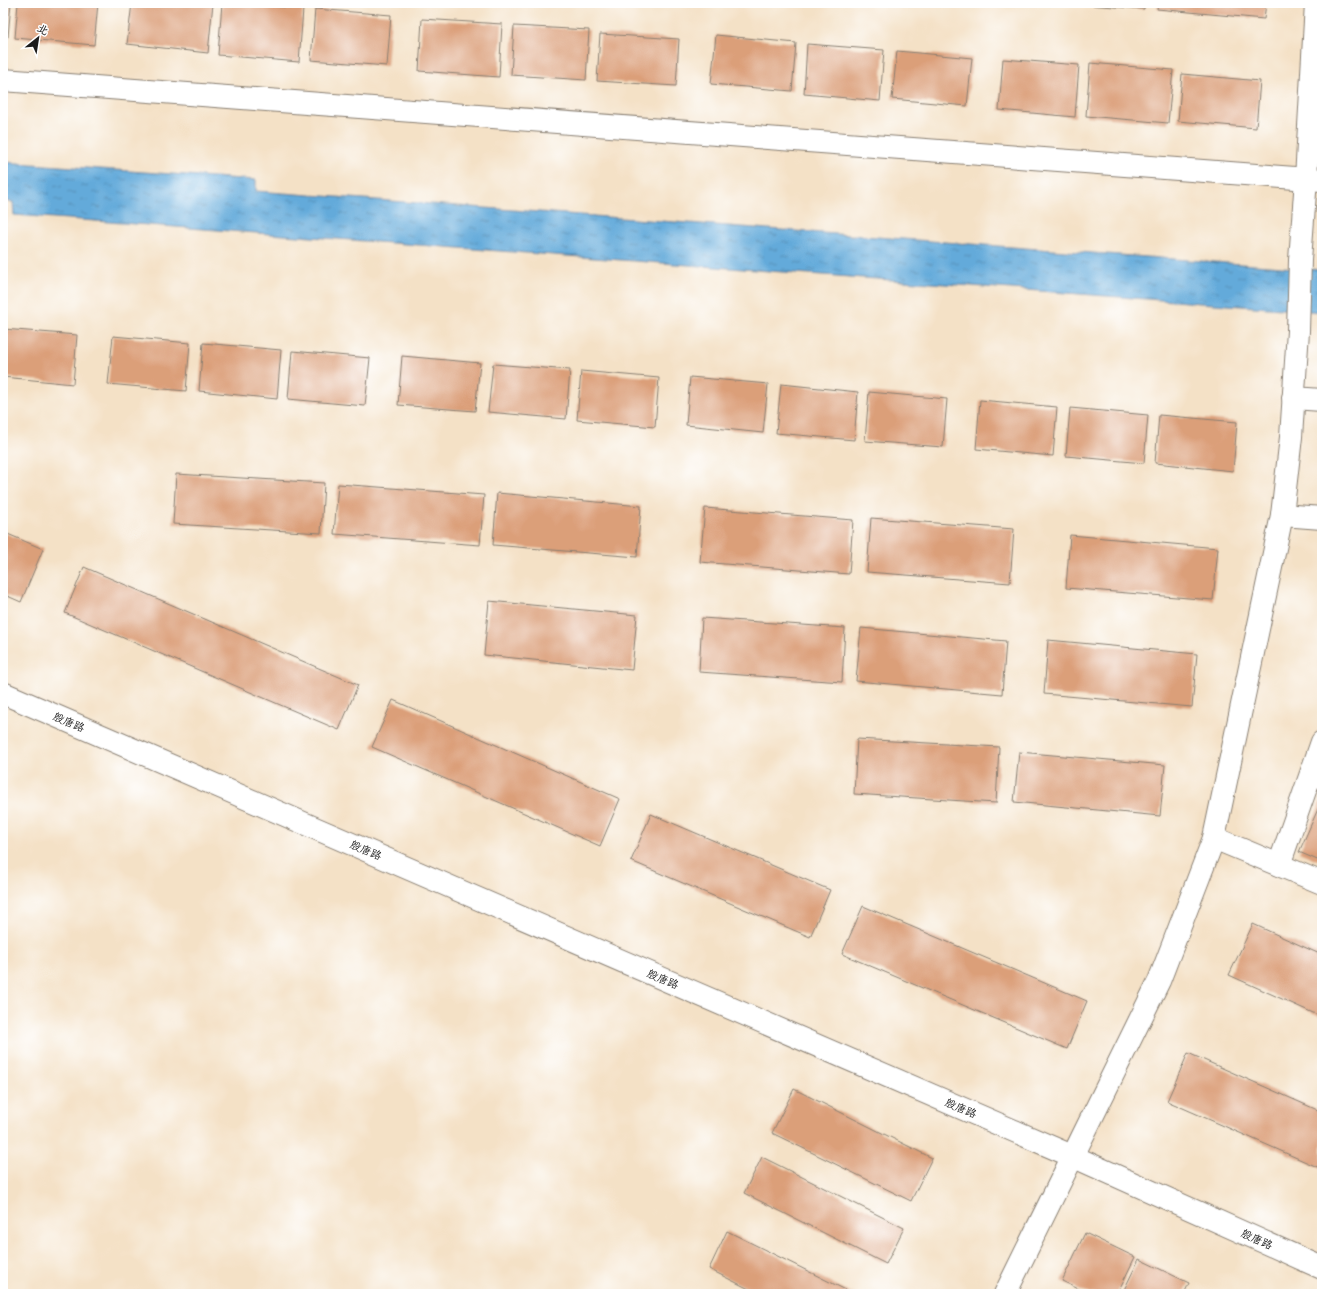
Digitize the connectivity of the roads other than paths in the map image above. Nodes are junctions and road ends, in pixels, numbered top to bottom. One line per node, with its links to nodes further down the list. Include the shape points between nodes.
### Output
1 (1316, 3): 3 (street)
2 (3, 80): 3 (street)
3 (1314, 179): 4 (street, via 1300,260)
4 (1293, 398): 5 (street); 6 (street)
5 (1322, 400)
6 (1282, 515): 7 (street); 10 (street)
7 (1322, 518)
8 (3, 693): 13 (street, 殷唐路)
9 (1322, 742): 11 (street)
10 (1214, 838): 11 (street); 13 (street, via 1159,981)
11 (1279, 865): 12 (street)
12 (1322, 883)
13 (1072, 1156): 14 (street, 殷唐路); 15 (street)
14 (1322, 1268)
15 (1005, 1294)

